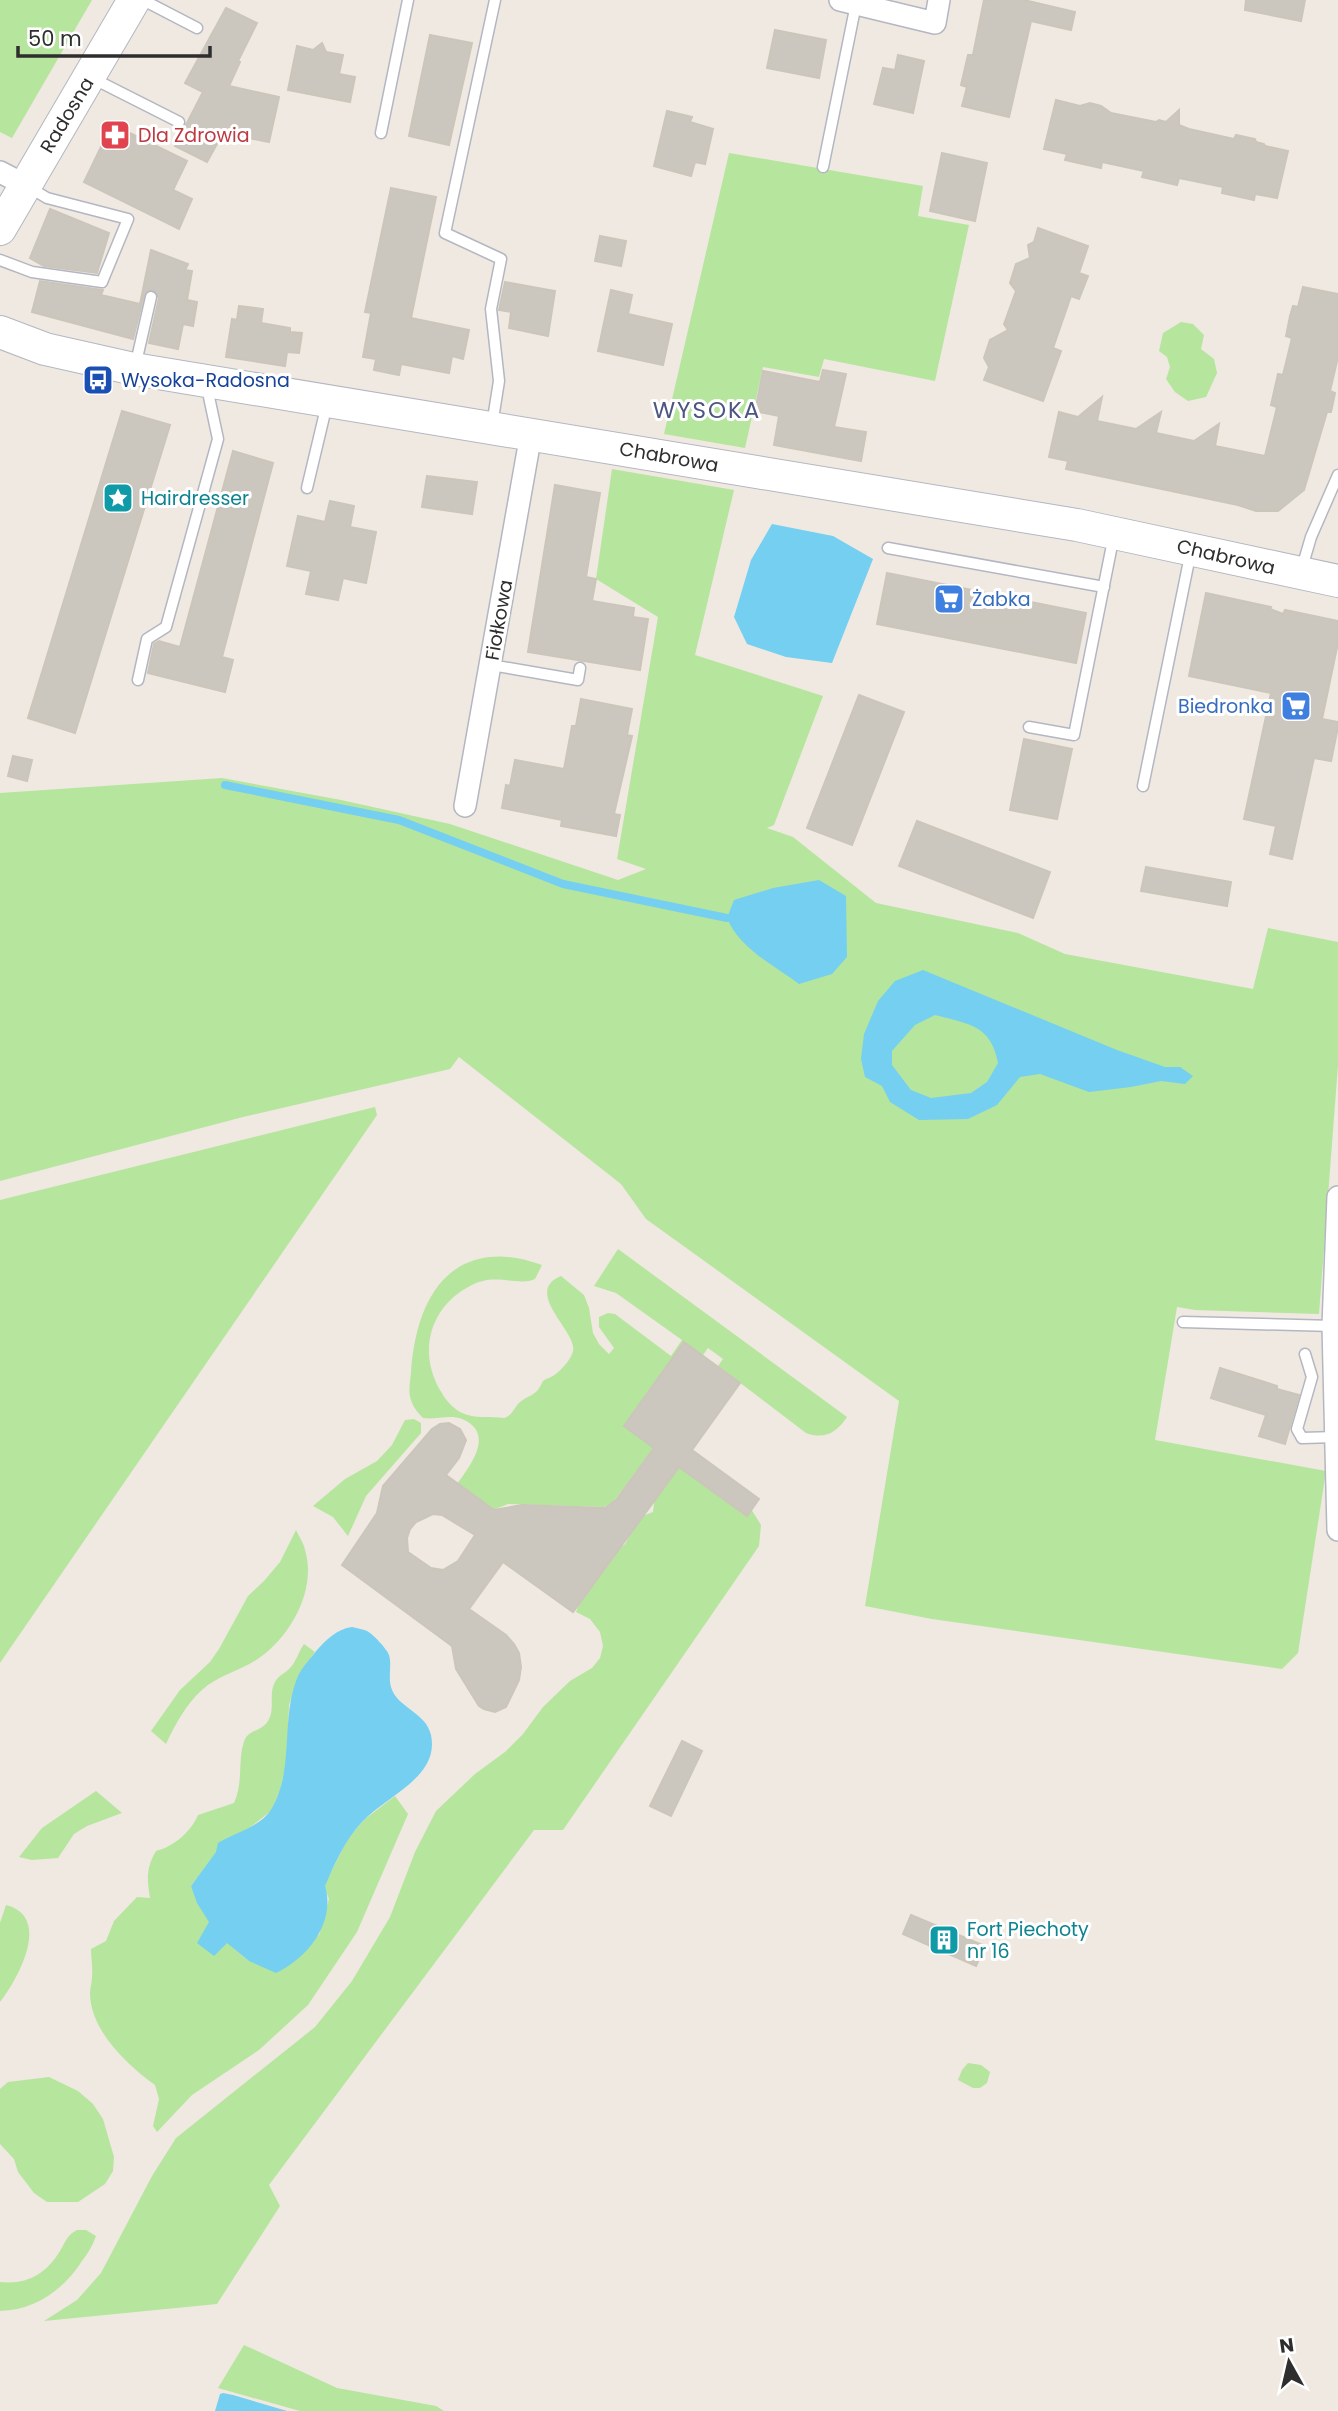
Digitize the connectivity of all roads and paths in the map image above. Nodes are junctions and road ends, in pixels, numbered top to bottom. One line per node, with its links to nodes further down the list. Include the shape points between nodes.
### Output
1 (134, 0): 8 (street, Radosna)
2 (143, 0): 7 (lane)
3 (408, 0): 10 (lane)
4 (495, 0): 20 (lane, via 445,233 501,259 491,309 499,382)
5 (939, 0): 6 (street, via 935,23)
6 (848, 2): 11 (lane)
7 (197, 29)
8 (90, 77): 9 (lane); 12 (street, Radosna)
9 (179, 122)
10 (381, 133)
11 (823, 167)
12 (12, 178): 13 (street, Radosna); 14 (lane, via 47,198 128,219 102,282 32,272)
13 (0, 229)
14 (0, 260)
15 (151, 297): 17 (lane)
16 (0, 332): 17 (street, Chabrowa, via 45,349)
17 (134, 369): 18 (street, Chabrowa)
18 (211, 383): 19 (street, Chabrowa); 32 (lane, via 209,397 218,439 166,627 147,639)
19 (327, 402): 20 (street, Chabrowa); 23 (lane)
20 (491, 428): 21 (street, Chabrowa)
21 (531, 434): 24 (street, Chabrowa); 30 (street, Fiołkowa)
22 (1338, 475): 27 (lane)
23 (307, 488)
24 (1115, 533): 26 (street, Chabrowa); 29 (lane)
25 (888, 548): 29 (lane)
26 (1191, 548): 27 (street, Chabrowa); 34 (lane)
27 (1300, 573): 28 (street, Chabrowa)
28 (1338, 581)
29 (1104, 587): 33 (lane, via 1074,735)
30 (491, 666): 31 (lane, via 578,680); 35 (street, Fiołkowa)
31 (580, 668)
32 (138, 680)
33 (1029, 727)
34 (1143, 786)
35 (465, 806)
36 (1338, 1197): 38 (street)
37 (1183, 1322): 38 (lane)
38 (1333, 1326): 40 (street)
39 (1305, 1354): 40 (lane, via 1312,1377 1297,1429 1302,1438)
40 (1336, 1437): 41 (street)
41 (1338, 1530)

